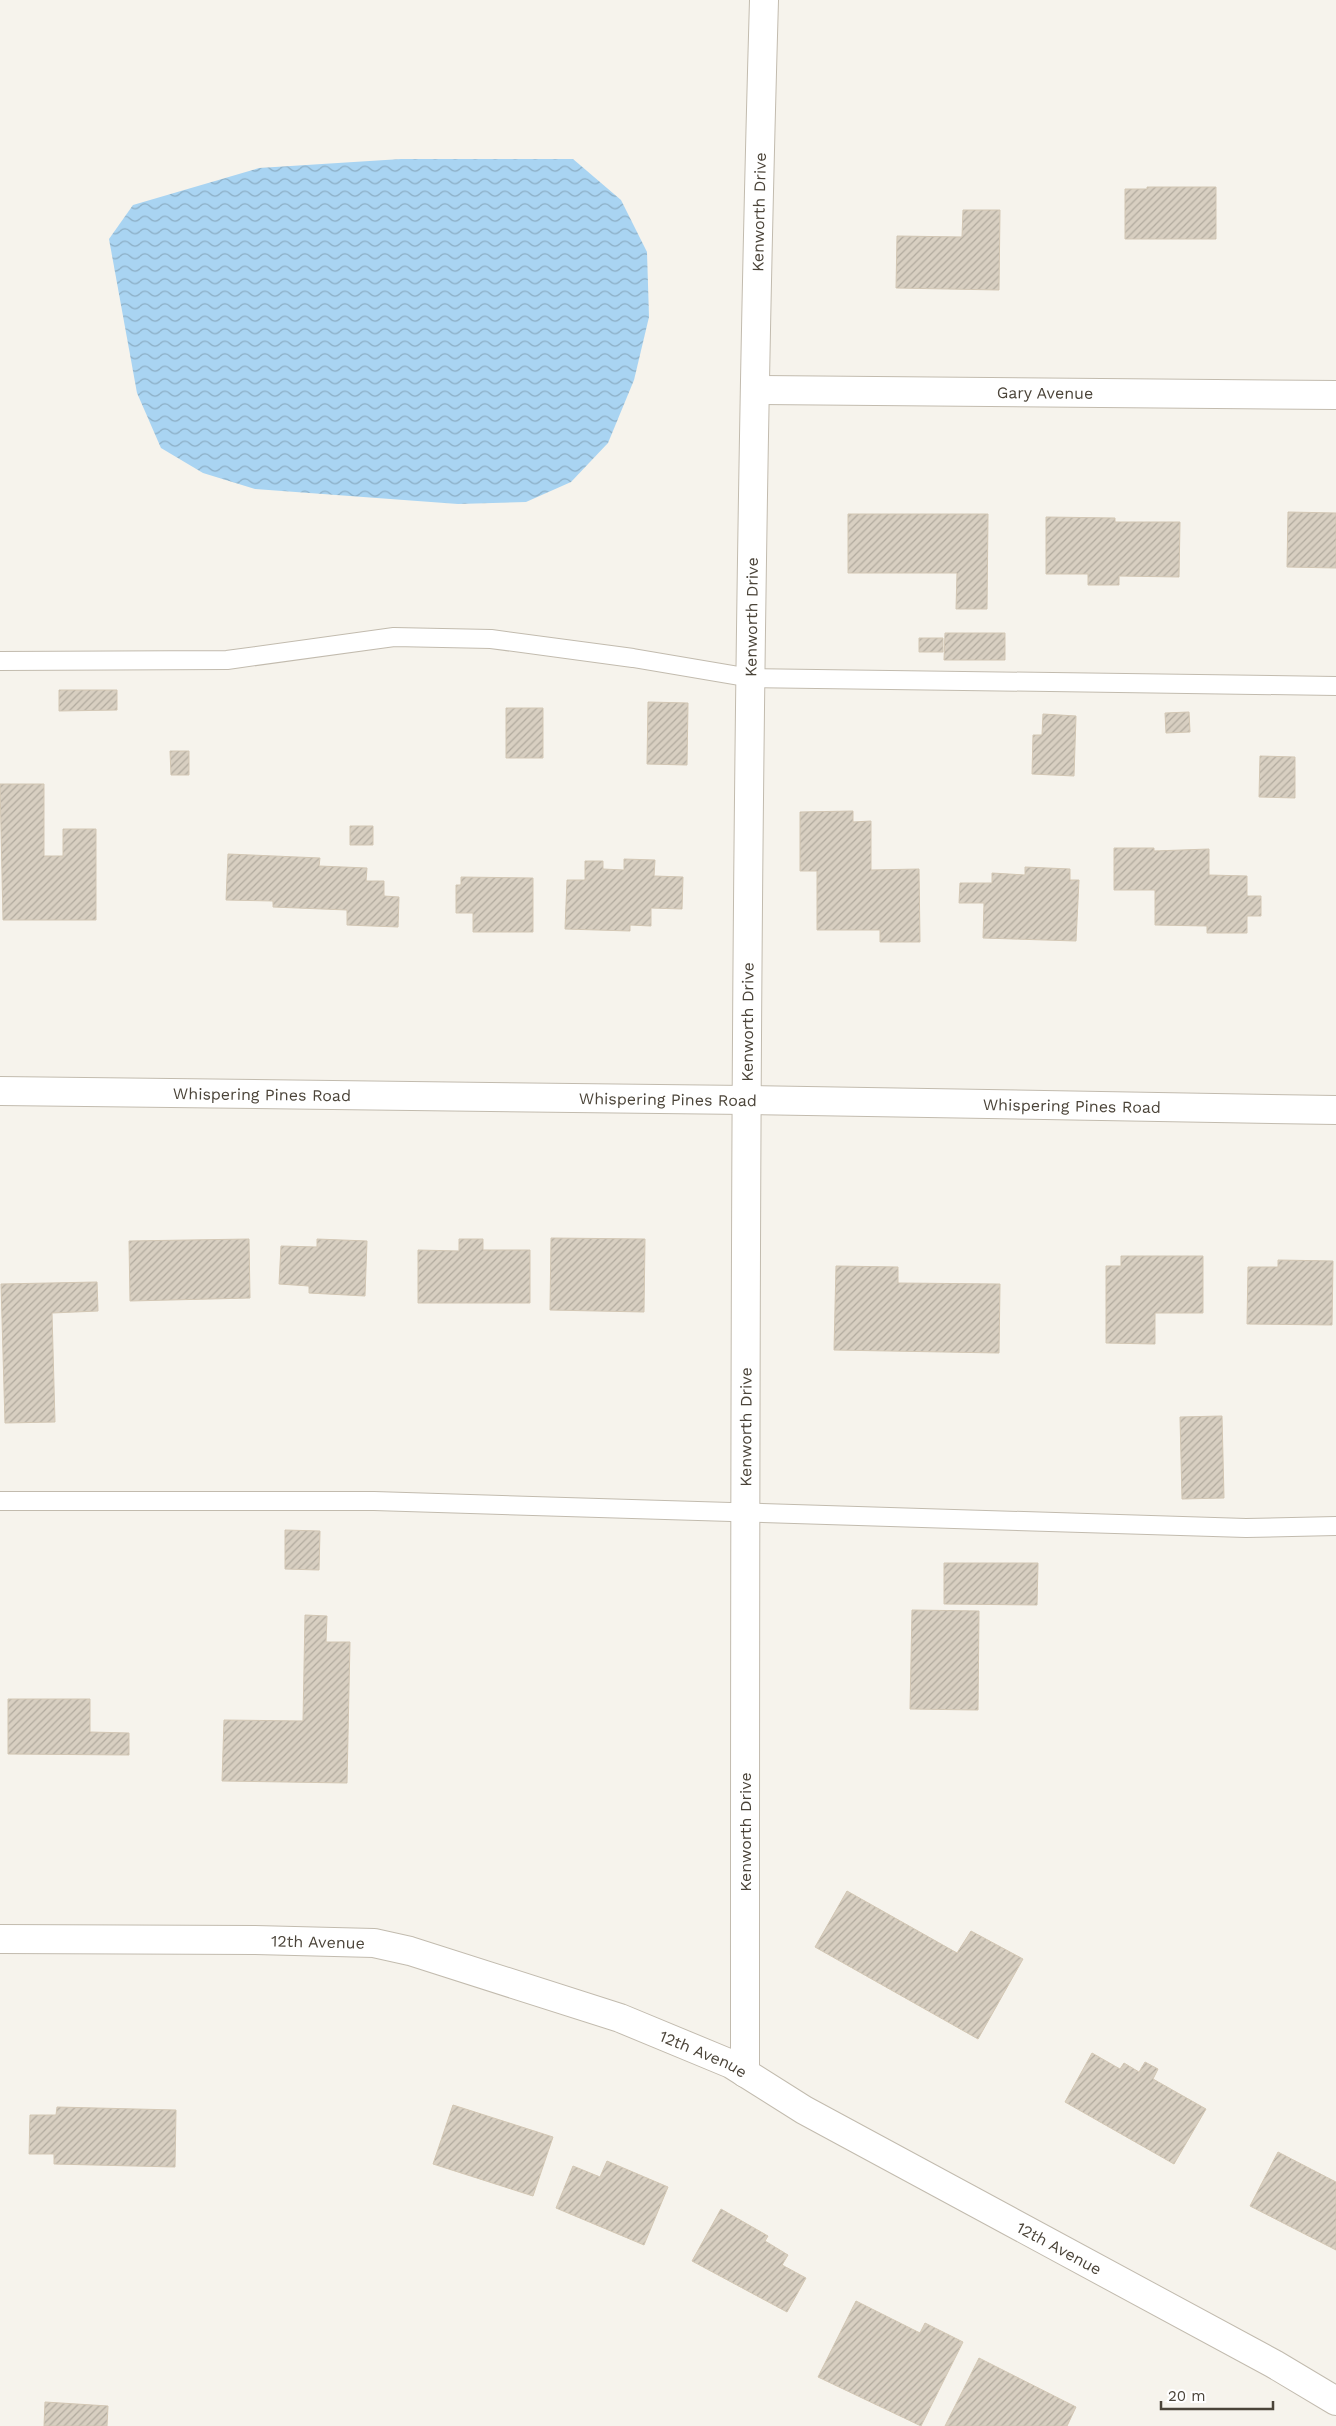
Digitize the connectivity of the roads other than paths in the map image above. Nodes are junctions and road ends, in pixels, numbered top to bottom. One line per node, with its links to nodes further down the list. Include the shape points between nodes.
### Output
1 (764, 0): 2 (street, Kenworth Drive)
2 (754, 390): 3 (street, Gary Avenue); 5 (street, Kenworth Drive)
3 (1336, 395)
4 (0, 662): 5 (lane, via 227,660 394,637 491,639)
5 (751, 678): 6 (lane); 8 (street, Kenworth Drive)
6 (1336, 686)
7 (0, 1091): 8 (street, Whispering Pines Road)
8 (746, 1100): 9 (street, Whispering Pines Road); 11 (street, Kenworth Drive)
9 (1336, 1110)
10 (0, 1501): 11 (lane, via 374,1501)
11 (745, 1511): 12 (lane, via 1206,1527); 14 (street, Kenworth Drive)
12 (1336, 1526)
13 (0, 1939): 14 (street, 12th Avenue, via 374,1943 410,1951 620,2018)
14 (746, 2073): 15 (street, 12th Avenue, via 804,2110)
15 (1336, 2401)

